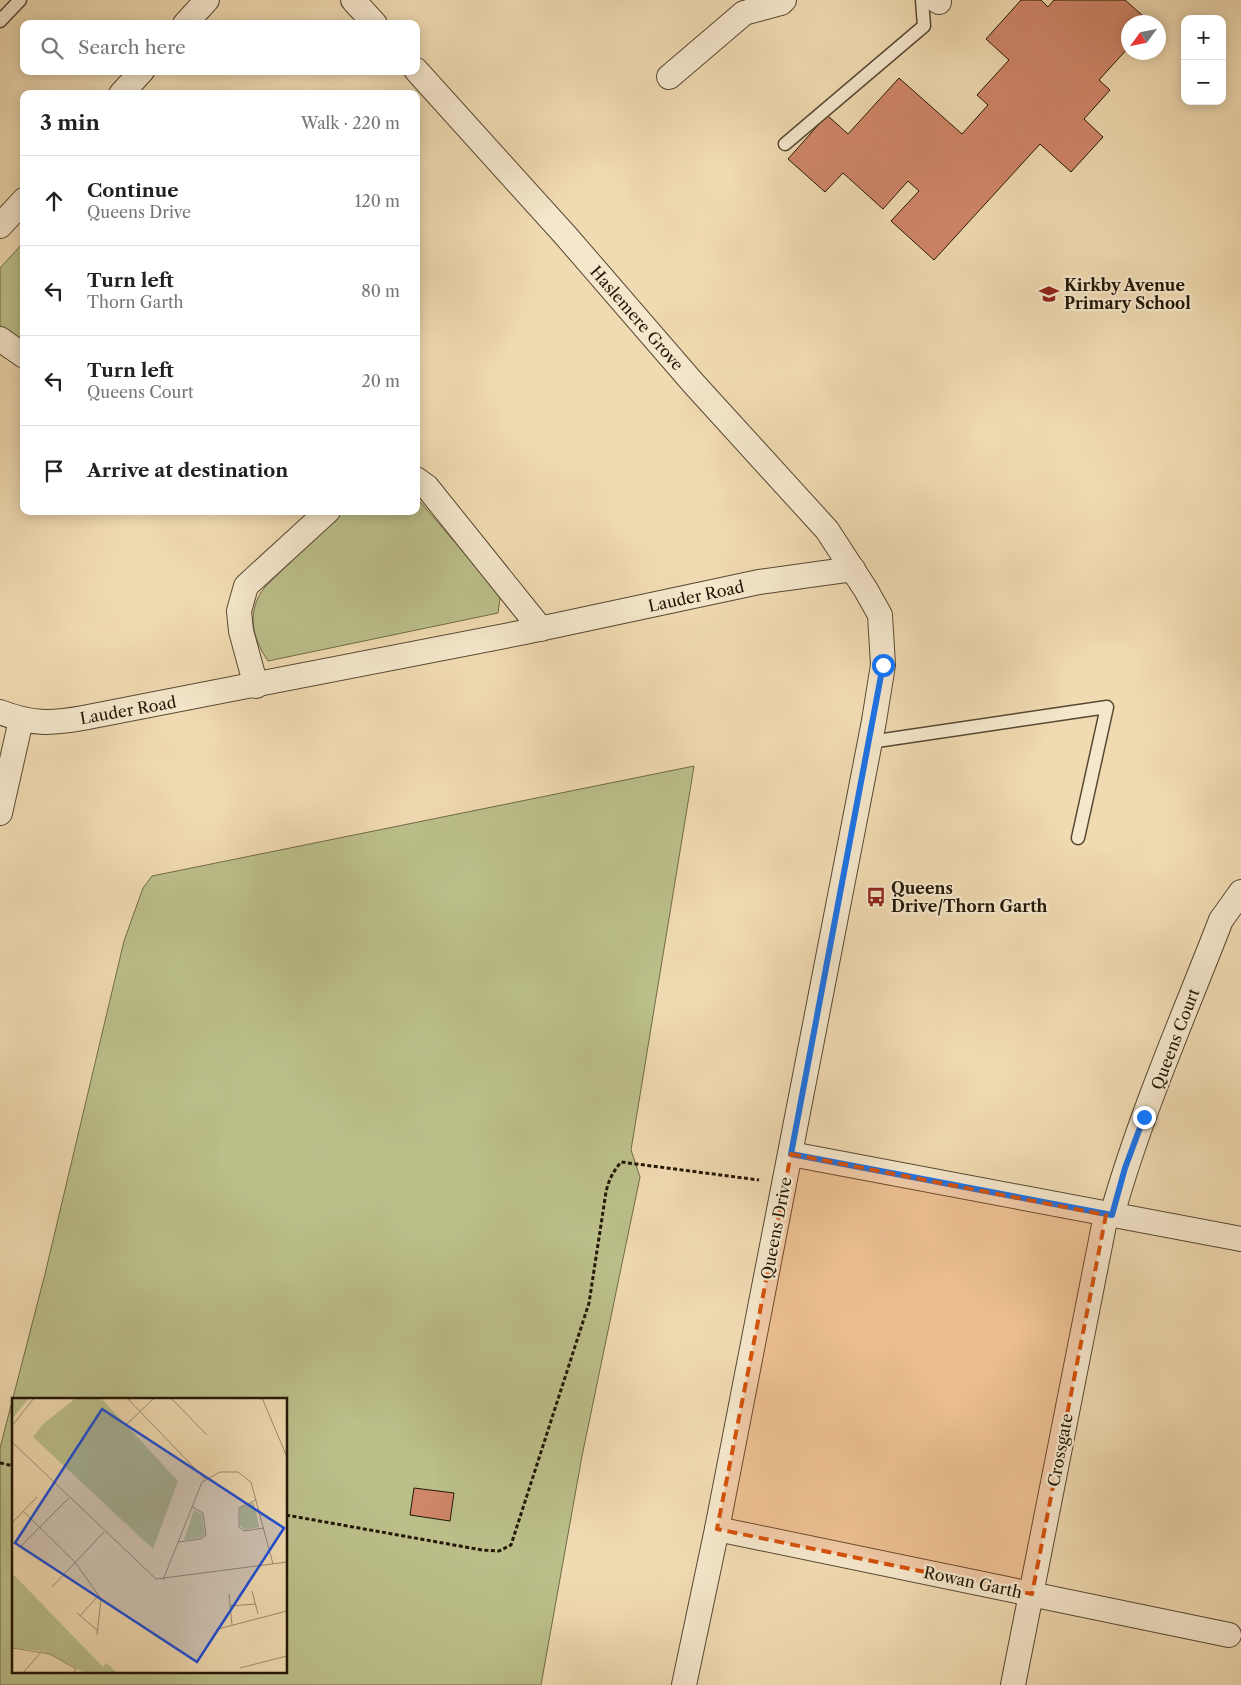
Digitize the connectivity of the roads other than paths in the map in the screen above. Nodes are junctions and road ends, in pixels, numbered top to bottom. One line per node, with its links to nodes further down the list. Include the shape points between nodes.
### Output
1 (20, 0): 9 (lane)
2 (207, 0): 7 (street)
3 (353, 0): 8 (street)
4 (784, 0): 6 (street, via 781,4 756,9)
5 (932, 1): 14 (lane, via 924,26)
6 (738, 8): 12 (street)
7 (189, 20)
8 (371, 20)
9 (0, 21)
10 (420, 74): 21 (street, Haslemere Grove, via 810,510)
11 (138, 75): 13 (street)
12 (669, 77)
13 (125, 90)
14 (785, 144)
15 (20, 204): 16 (street)
16 (0, 226)
17 (0, 339): 18 (street)
18 (20, 353)
19 (420, 482): 22 (street)
20 (324, 515): 23 (street, via 246,586 239,611)
21 (853, 569): 22 (street, Lauder Road, via 759,582); 25 (street, Queens Drive, via 880,615 883,665)
22 (541, 629): 23 (street, Lauder Road)
23 (256, 686): 24 (street, Lauder Road, via 49,724)
24 (10, 716): 26 (street)
25 (870, 742): 27 (lane, via 1107,707); 30 (street, Queens Drive)
26 (0, 813)
27 (1078, 838)
28 (1241, 892): 29 (street, Queens Court)
29 (1231, 921): 31 (street, Queens Court, via 1141,1126)
30 (791, 1154): 31 (street); 33 (street, Queens Drive)
31 (1109, 1215): 32 (street); 34 (street, Crossgate)
32 (1241, 1240)
33 (717, 1529): 34 (street, Rowan Garth); 36 (street, Queens Drive)
34 (1032, 1594): 35 (street, Rowan Garth); 37 (street, Crossgate)
35 (1237, 1638)
36 (684, 1685)
37 (1013, 1685)

